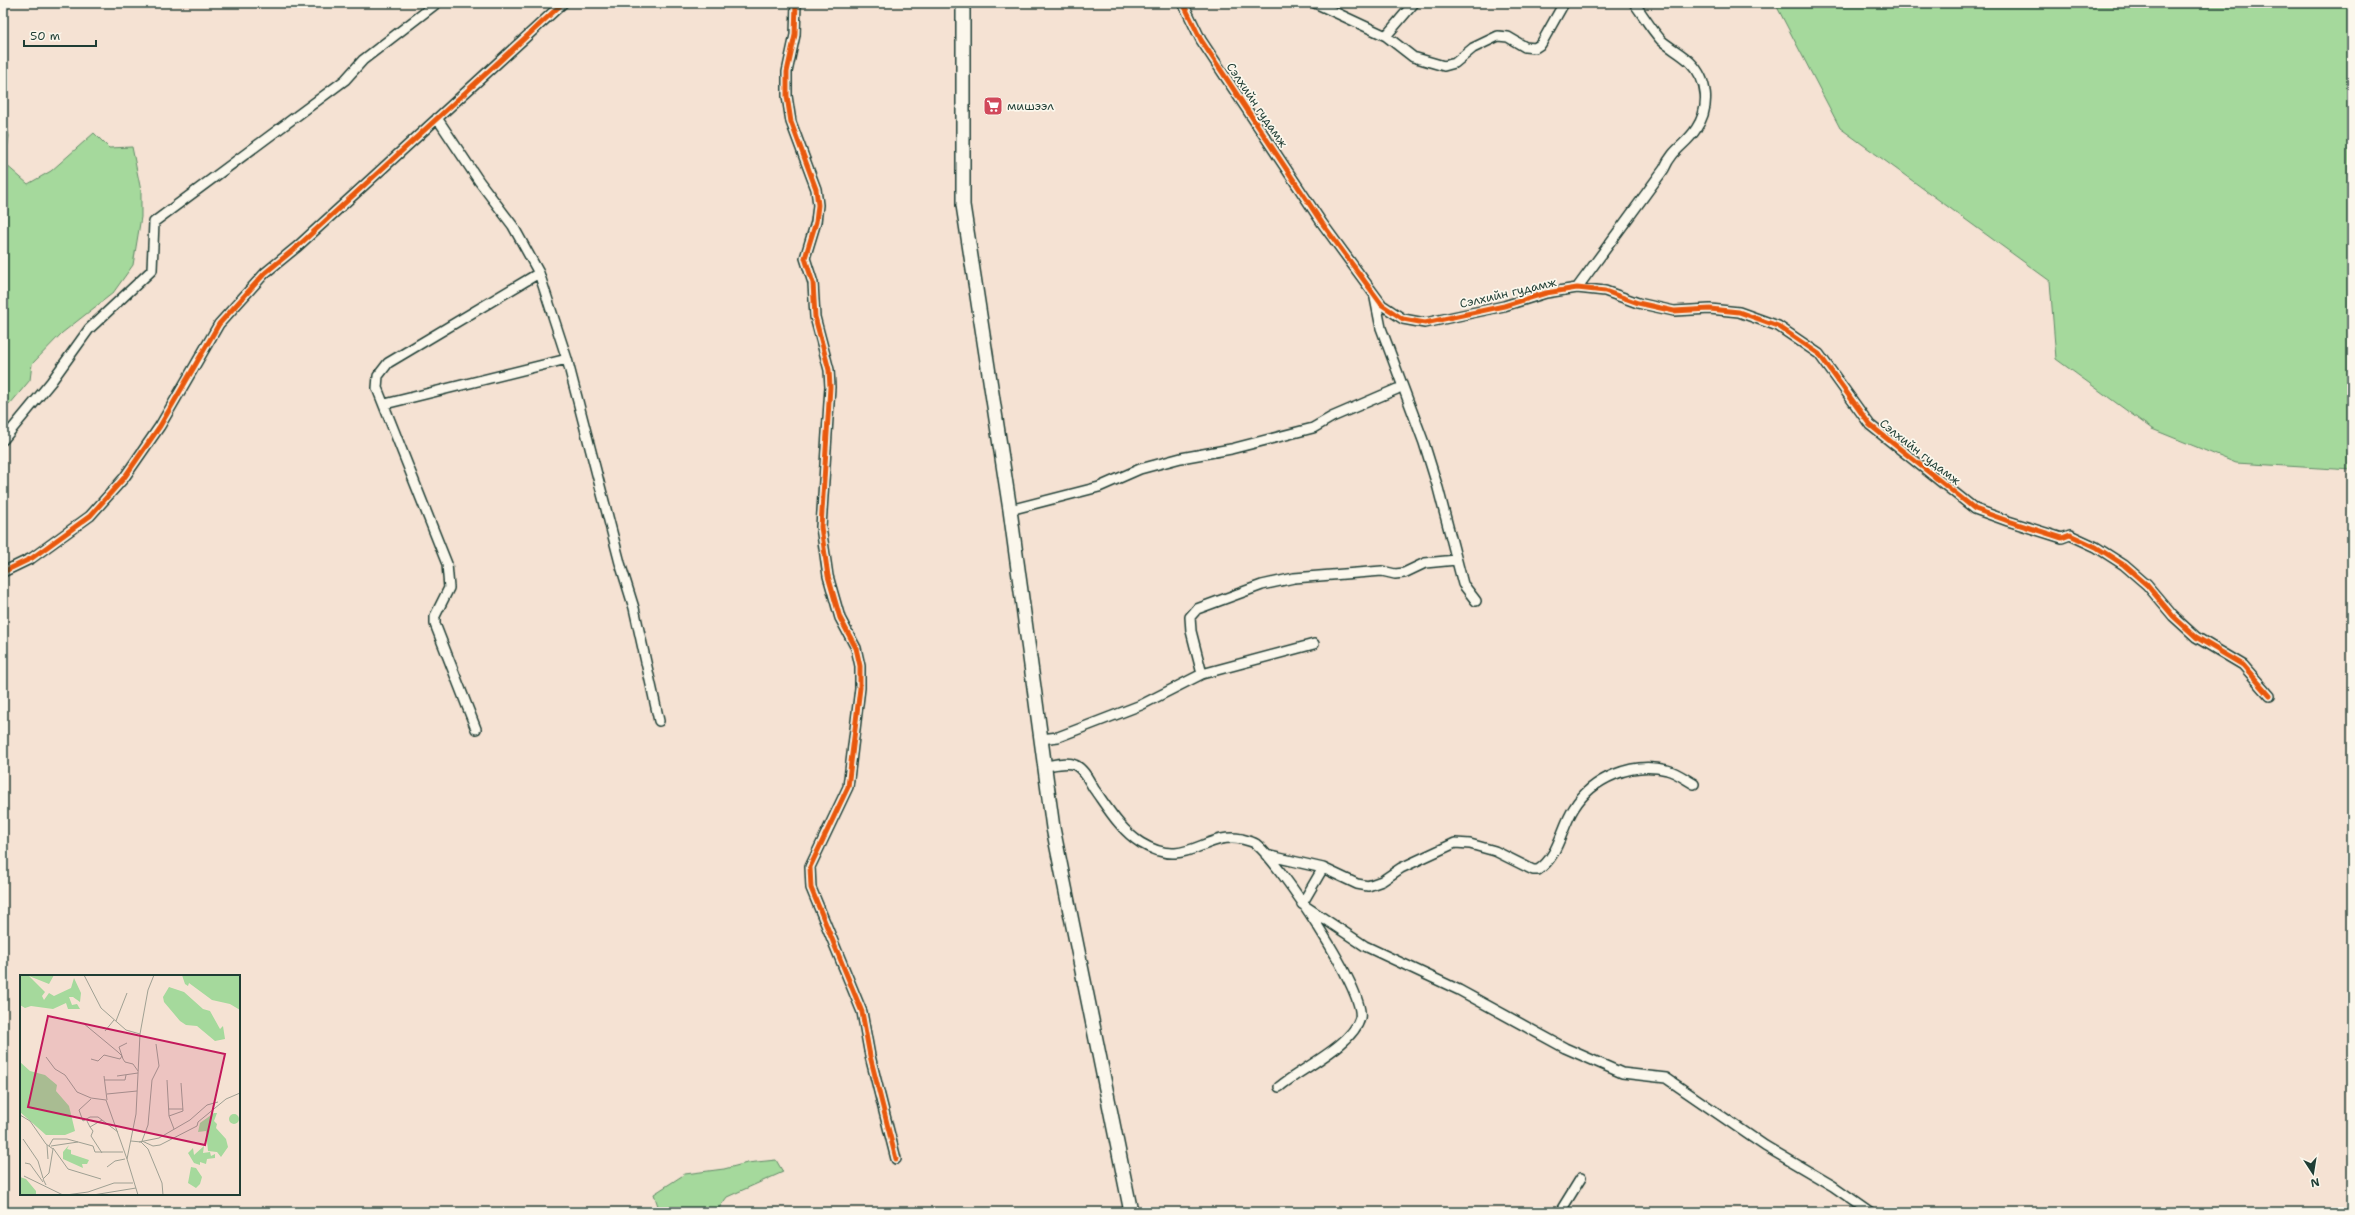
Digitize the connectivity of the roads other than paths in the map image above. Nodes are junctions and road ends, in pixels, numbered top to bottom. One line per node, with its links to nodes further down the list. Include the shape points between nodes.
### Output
1 (437, 3): 18 (street, via 363,60 345,80 154,222 152,270 89,330 51,382)
2 (563, 3): 11 (street, via 495,68)
3 (796, 3): 35 (street, via 795,35 787,72 786,96 792,122 816,189 816,222 806,258 813,283 815,317 829,370 830,386 821,527 828,576 840,618 856,648 860,666 860,688 848,787 810,867 809,876 811,888 862,1012 870,1056)
4 (963, 3): 19 (main road, via 963,205)
5 (1183, 3): 14 (street, Сэлхийн гудамж, via 1201,40 1322,223)
6 (1315, 3): 10 (street)
7 (1414, 3): 10 (street)
8 (1564, 3): 10 (street, via 1541,44 1535,48 1524,47 1508,37 1498,36 1473,48 1455,63 1444,66 1413,57)
9 (1634, 3): 13 (street, via 1662,40 1691,63 1704,82 1706,98 1703,114 1696,130 1675,149 1664,169)
10 (1386, 36)
11 (437, 118): 12 (street, via 513,226); 21 (street, via 298,246 265,273 219,324 160,426 124,478 90,516 32,558)
12 (539, 273): 15 (street); 17 (street, via 388,363 378,376 378,388)
13 (1577, 288): 14 (street, Сэлхийн гудамж, via 1546,293 1504,306 1425,323 1403,319 1382,305); 25 (street, Сэлхийн гудамж, via 1605,291 1638,303 1674,311 1710,309 1739,312 1778,326 1818,354 1870,425 1975,509 2062,538 2070,535 2096,547 2124,565 2147,585 2173,616 2196,637 2243,665)
14 (1374, 295): 20 (street, via 1381,328 1429,458)
15 (567, 359): 17 (street); 26 (street, via 644,647)
16 (1397, 389): 19 (street, via 1313,428 1231,449 1180,458 1140,469 1099,487)
17 (385, 404): 27 (street, via 447,564 449,588 435,616 435,624)
18 (3, 440)
19 (1010, 510): 28 (main road)
20 (1456, 560): 22 (street, via 1463,584); 24 (street, via 1425,563 1414,570 1395,574 1382,571 1294,578 1262,585 1197,608 1190,617 1191,631)
21 (3, 572)
22 (1476, 601)
23 (1314, 644): 24 (street)
24 (1202, 674): 28 (street, via 1141,705 1058,737)
25 (2270, 696)
26 (659, 721)
27 (476, 729)
28 (1041, 739): 29 (main road)
29 (1046, 766): 31 (street, via 1069,764 1081,769 1116,820 1140,843 1158,851 1181,854 1210,842 1229,838 1255,844); 37 (main road, via 1053,828)
30 (1694, 784): 32 (street, via 1668,770 1646,767 1620,772 1596,784 1574,808 1554,853 1538,870 1494,851 1470,844 1455,843 1368,886 1357,884)
31 (1266, 855): 32 (street); 33 (street)
32 (1323, 868): 33 (street)
33 (1302, 904): 34 (street, via 1330,944 1346,975 1360,1017 1353,1031 1342,1043); 39 (street, via 1365,946 1460,990 1565,1048 1622,1073 1666,1078 1765,1146 1833,1186)
34 (1279, 1087)
35 (896, 1159)
36 (1581, 1178): 38 (street)
37 (1131, 1212)
38 (1560, 1212)
39 (1870, 1212)

